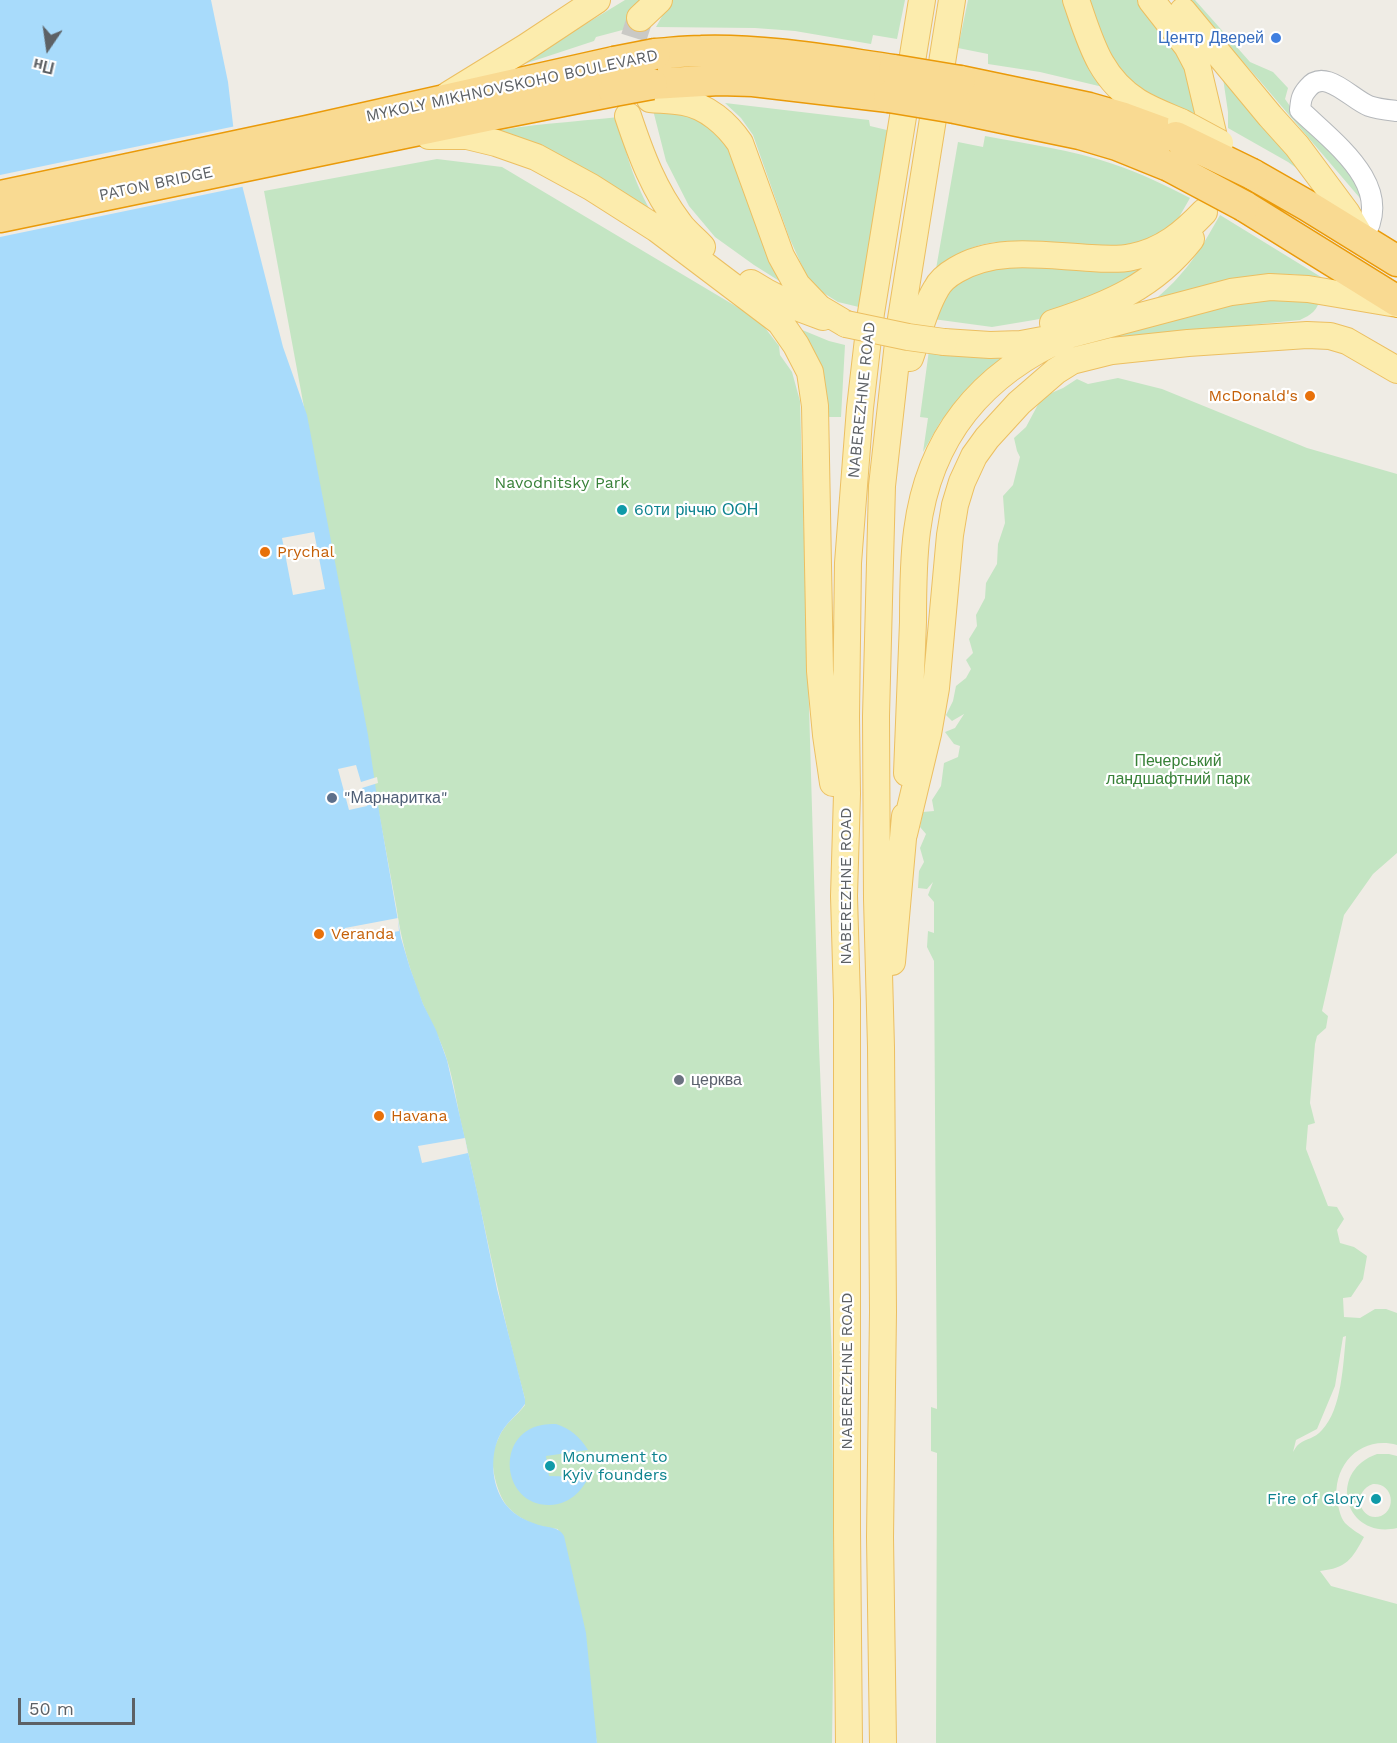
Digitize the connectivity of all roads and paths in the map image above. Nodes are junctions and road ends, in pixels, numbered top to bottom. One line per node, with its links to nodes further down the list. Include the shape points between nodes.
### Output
1 (597, 0): 12 (main road)
2 (659, 0): 8 (main road)
3 (922, 0): 30 (main road, NABEREZHNE ROAD, via 871,313 855,461 848,563)
4 (952, 0): 28 (main road, NABEREZHNE ROAD)
5 (1076, 0): 15 (main road, via 1102,68 1137,102)
6 (1151, 0): 7 (main road, via 1197,65 1218,150 1214,74)
7 (1178, 5): 20 (main road, via 1297,146)
8 (646, 9)
9 (891, 83): 10 (highway, MYKOLY MIKHNOVSKOHO BOULEVARD, via 719,80); 11 (highway, MYKOLY MIKHNOVSKOHO BOULEVARD, bridge); 12 (highway, MYKOLY MIKHNOVSKOHO BOULEVARD, bridge, via 786,55 701,51 655,54)
10 (651, 91): 13 (highway, MYKOLY MIKHNOVSKOHO BOULEVARD, bridge); 24 (main road, via 706,111 732,131 740,142 781,256 796,285 819,308)
11 (958, 95): 15 (highway, MYKOLY MIKHNOVSKOHO BOULEVARD, via 1089,108); 23 (highway, MYKOLY MIKHNOVSKOHO BOULEVARD, bridge, via 1117,145 1169,166 1244,206)
12 (435, 102): 17 (highway, MYKOLY MIKHNOVSKOHO BOULEVARD)
13 (618, 103): 16 (highway, MYKOLY MIKHNOVSKOHO BOULEVARD, via 552,103); 21 (main road, via 640,178 658,215); 24 (main road, via 644,165 680,225 732,271 771,296)
14 (1397, 111): 20 (street, via 1370,106 1323,80 1312,83 1301,96 1300,110 1345,144 1376,176 1386,198 1384,212)
15 (1178, 130): 20 (highway, MYKOLY MIKHNOVSKOHO BOULEVARD, bridge, via 1256,169)
16 (390, 135): 17 (highway, MYKOLY MIKHNOVSKOHO BOULEVARD); 21 (main road, via 467,136 536,157 591,187)
17 (310, 142): 18 (highway, PATON BRIDGE); 19 (highway, PATON BRIDGE)
18 (0, 195)
19 (0, 217)
20 (1362, 239): 22 (highway, MYKOLY MIKHNOVSKOHO BOULEVARD)
21 (687, 252): 30 (main road, via 780,322 810,372 815,406 820,671)
22 (1397, 261)
23 (1397, 302): 25 (main road, via 1270,287 1231,292)
24 (846, 324): 26 (main road, bridge)
25 (1069, 335): 26 (main road, via 1021,344); 29 (main road, via 1025,357 987,386 963,412 934,465 917,529 914,565)
26 (944, 342): 28 (main road, via 1001,336 1096,309 1147,282 1178,256 1204,212 1184,233 1160,248 1131,258 1007,254 970,262 950,273 930,302)
27 (1397, 370): 29 (main road, via 1347,341 1330,336 1188,343 1112,351 1072,361 1019,403 974,456 955,505 936,688)
28 (889, 417): 31 (main road, NABEREZHNE ROAD, via 882,486 876,716)
29 (904, 834): 31 (main road)
30 (844, 880): 32 (main road, NABEREZHNE ROAD)
31 (880, 1047): 33 (main road, NABEREZHNE ROAD)
32 (849, 1743)
33 (882, 1743)

